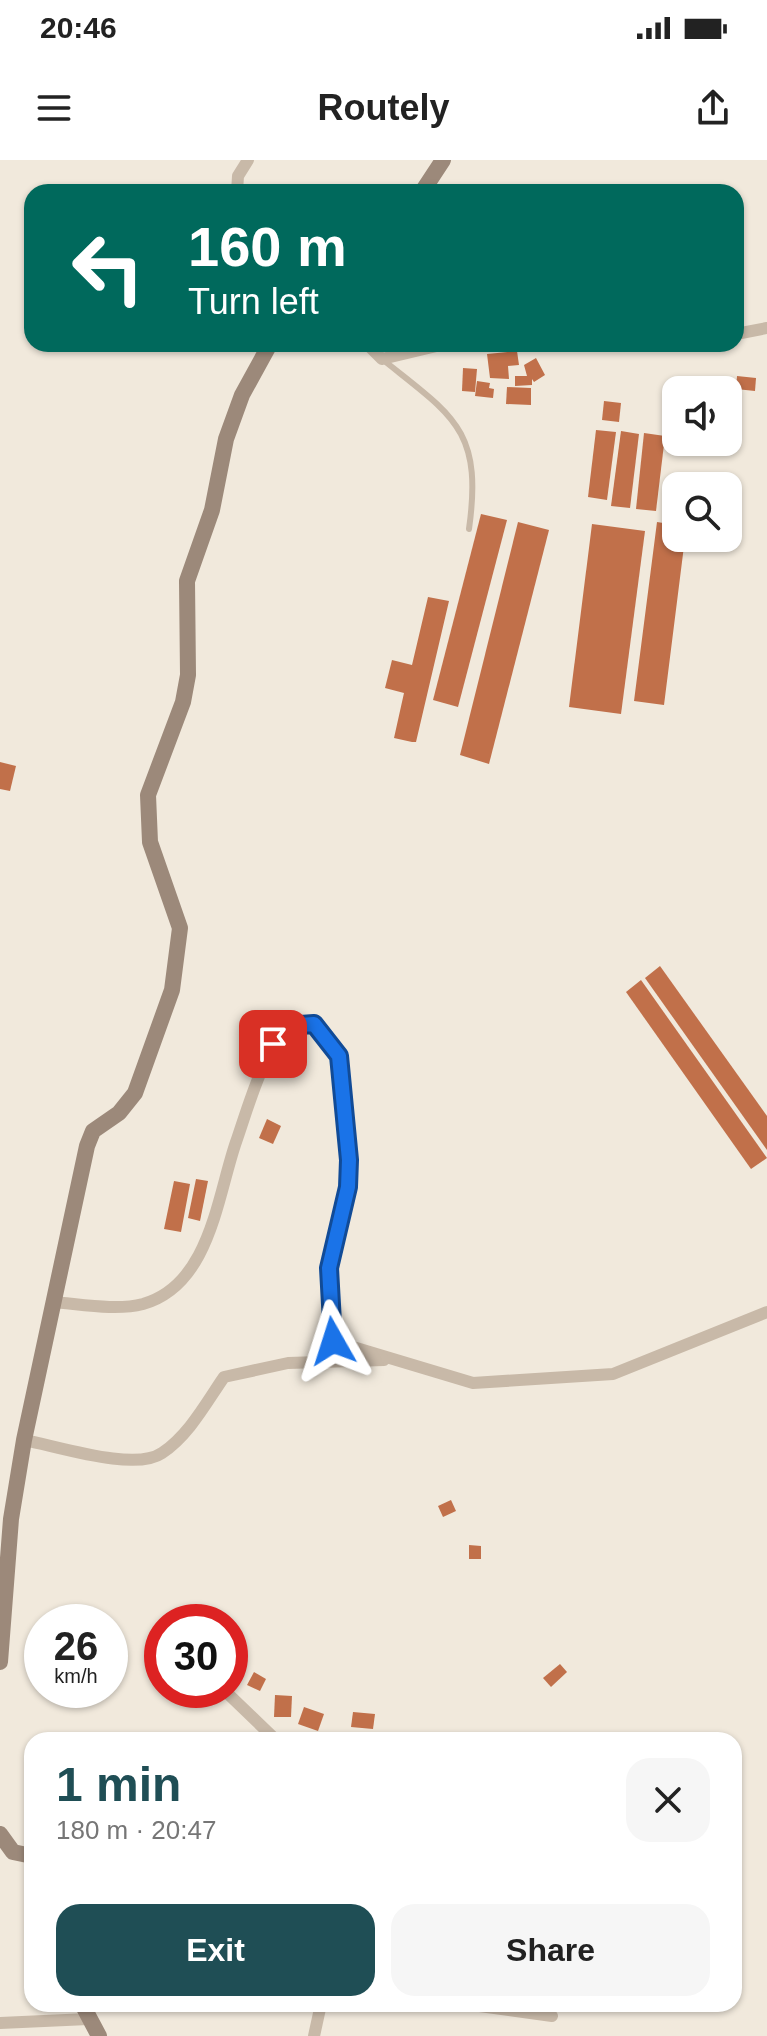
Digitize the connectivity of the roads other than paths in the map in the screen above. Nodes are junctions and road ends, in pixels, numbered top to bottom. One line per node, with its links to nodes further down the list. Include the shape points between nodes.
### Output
1 (248, 160): 3 (street)
2 (443, 160): 4 (street)
3 (238, 184)
4 (427, 184)
5 (767, 328): 6 (street)
6 (744, 332)
7 (266, 352): 12 (street, via 226,439 215,497 187,581 188,675 148,795 150,842 180,928 172,990 135,1093 119,1113 93,1131 87,1146)
8 (375, 352): 10 (street)
9 (411, 352): 10 (street)
10 (382, 359): 11 (lane, via 453,416 470,456 474,491)
11 (469, 529)
12 (52, 1302): 14 (street, via 141,1305 167,1294 191,1268 208,1235 273,1044 287,1026 314,1024 339,1056 349,1160 329,1268 333,1341); 15 (street)
13 (767, 1312): 14 (street, via 613,1374 473,1383)
14 (396, 1360): 15 (street, via 288,1363 224,1377 193,1423 161,1454 136,1462)
15 (24, 1440): 16 (street, via 11,1519)
16 (0, 1662)
17 (243, 1708): 18 (street)
18 (268, 1732)
19 (0, 1834): 20 (street, via 13,1852)
20 (24, 1854)
21 (85, 2012): 25 (street); 26 (street)
22 (319, 2012): 27 (street)
23 (523, 2012): 24 (street)
24 (552, 2016)
25 (0, 2023)
26 (99, 2036)
27 (314, 2036)

